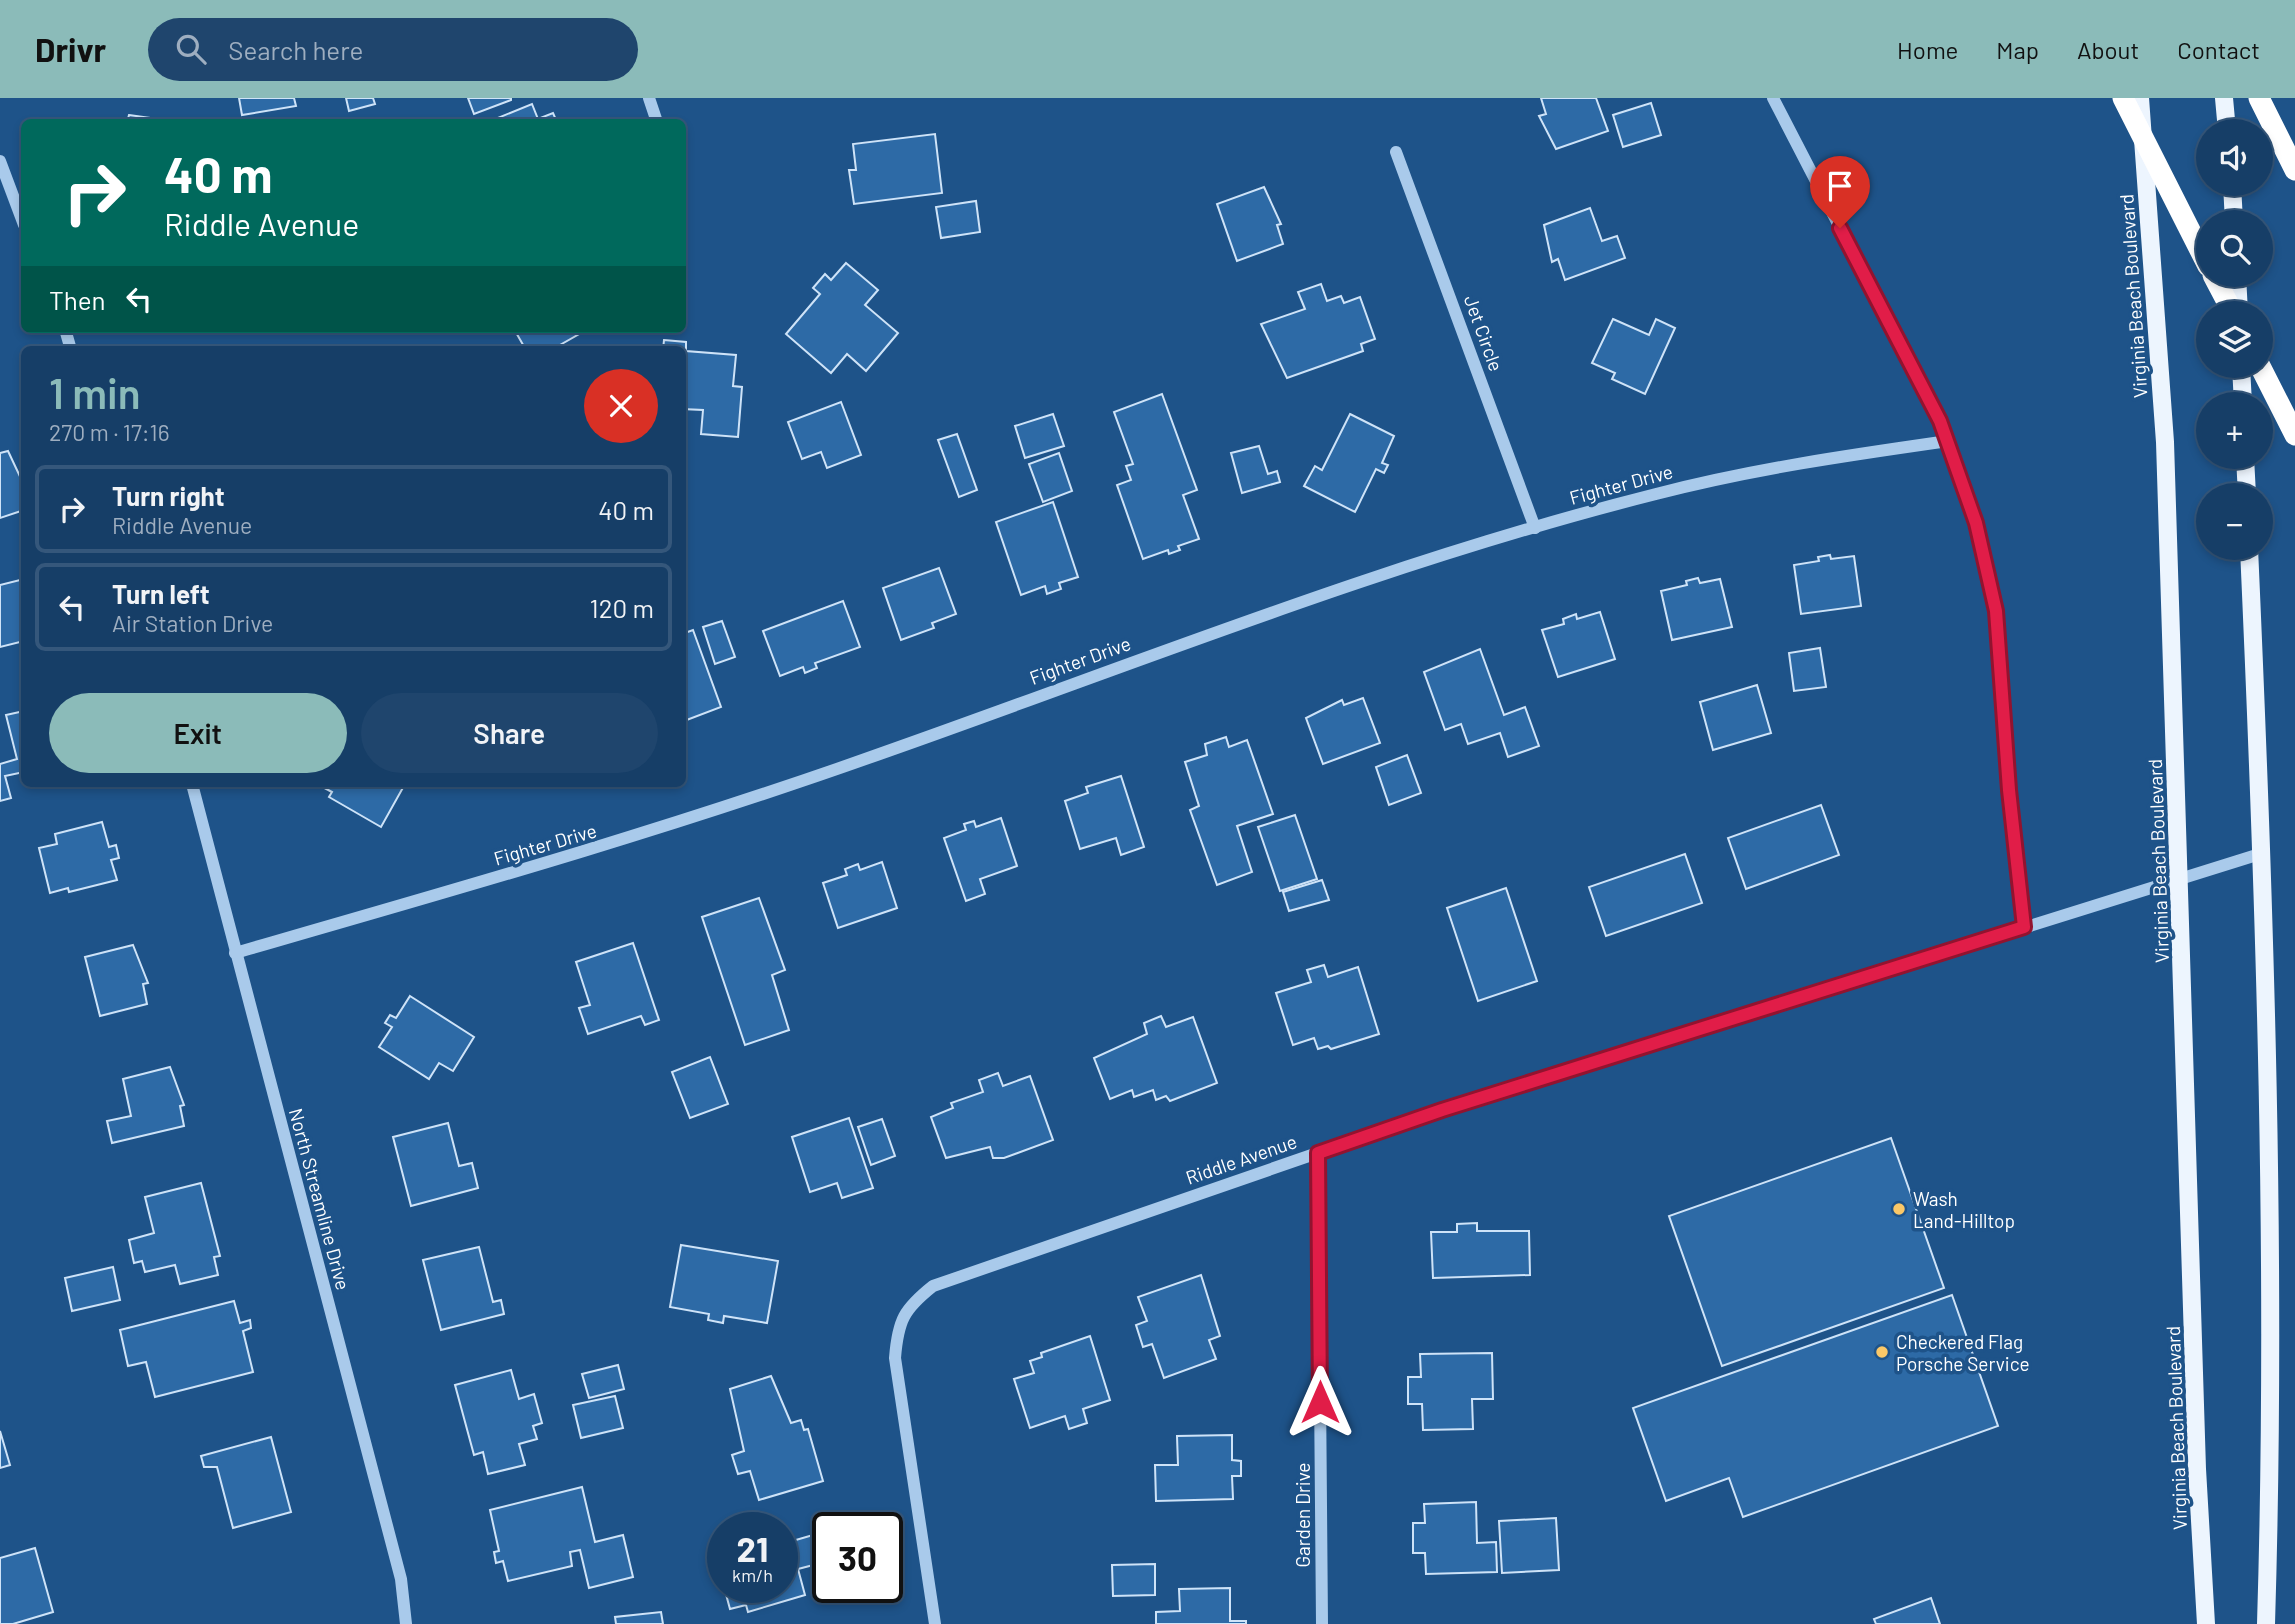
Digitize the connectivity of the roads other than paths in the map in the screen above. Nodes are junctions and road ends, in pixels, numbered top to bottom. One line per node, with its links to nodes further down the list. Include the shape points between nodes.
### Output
1 (649, 98): 7 (street)
2 (1773, 98): 16 (street)
3 (2123, 98): 13 (highway, bridge)
4 (2140, 98): 21 (main road, Virginia Beach Boulevard, via 2165,443)
5 (2224, 98): 8 (main road)
6 (2259, 98): 11 (highway)
7 (656, 119)
8 (2226, 119)
9 (1396, 152): 17 (street, Jet Circle)
10 (0, 161): 12 (street)
11 (2295, 170)
12 (21, 217)
13 (2196, 242)
14 (2266, 378): 15 (highway)
15 (2295, 435)
16 (1948, 441): 17 (street, Fighter Drive, via 1801,462 1657,493); 22 (street, via 1976,523 1996,611)
17 (1535, 528): 23 (street, Fighter Drive, via 1343,587 887,752 589,852)
18 (2250, 560): 20 (main road)
19 (193, 787): 23 (street, North Streamline Drive)
20 (2263, 853): 21 (street, Riddle Avenue); 29 (main road, via 2269,1320)
21 (2180, 879): 22 (street, Riddle Avenue); 28 (main road, Virginia Beach Boulevard, via 2197,1469)
22 (2024, 927): 24 (street, Riddle Avenue)
23 (235, 953): 25 (street, North Streamline Drive, via 401,1579)
24 (1318, 1153): 26 (street, Riddle Avenue, via 933,1286 908,1307 897,1331 895,1358); 27 (street, Garden Drive)
25 (405, 1624)
26 (935, 1624)
27 (1322, 1624)
28 (2206, 1624)
29 (2266, 1624)

